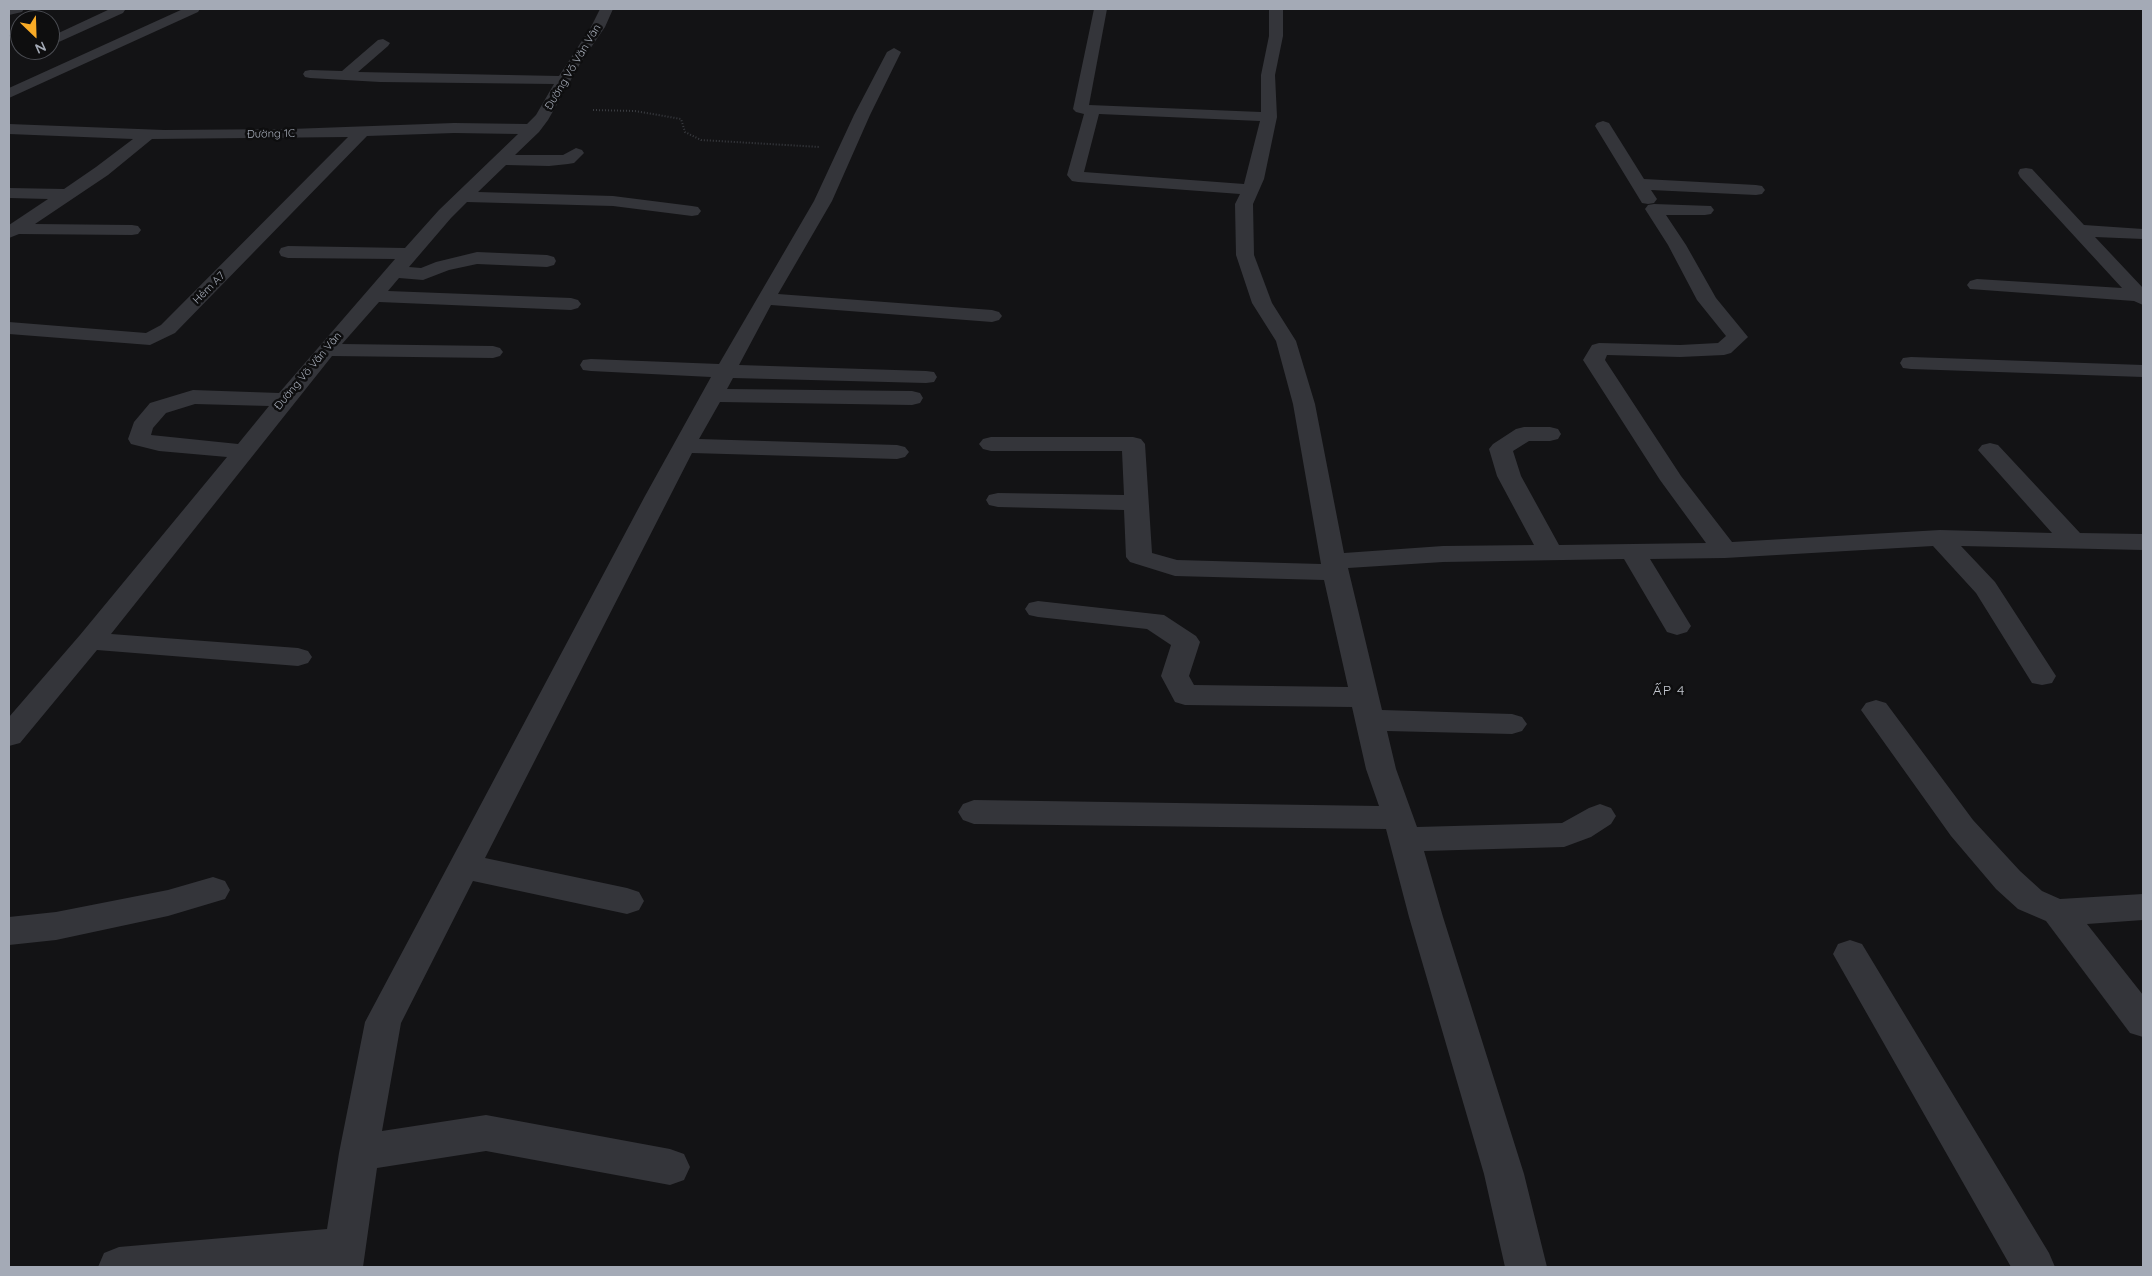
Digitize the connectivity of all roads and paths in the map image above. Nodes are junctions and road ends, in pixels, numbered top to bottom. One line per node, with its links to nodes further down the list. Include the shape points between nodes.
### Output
1 (17, 9): 7 (street)
2 (193, 9): 9 (street)
3 (606, 9): 17 (street, Đường Võ Văn Vân)
4 (1100, 9): 20 (street, via 1080,107)
5 (1276, 9): 21 (street, via 1276,36 1268,75)
6 (118, 10): 11 (street)
7 (9, 12)
8 (77, 36): 9 (street)
9 (124, 41): 14 (street)
10 (383, 43): 16 (street)
11 (60, 46)
12 (60, 50): 14 (street)
13 (894, 52): 27 (street)
14 (93, 55): 18 (street)
15 (310, 74): 16 (street)
16 (345, 76): 17 (street)
17 (564, 80): 24 (street, Đường Võ Văn Vân)
18 (9, 94)
19 (593, 110): 27 (path, via 635,111 681,119 684,132 701,140)
20 (1092, 110): 21 (street); 36 (street, via 1075,175 1078,177)
21 (1269, 117): 36 (street, via 1255,179)
22 (1603, 126): 31 (street)
23 (9, 129): 26 (street, Đường 1C)
24 (533, 129): 25 (street, Đường 1C); 29 (street, Đường Võ Văn Vân)
25 (363, 131): 26 (street, Đường 1C); 55 (street, Hẻm A7, via 168,329 150,338)
26 (149, 134): 34 (street)
27 (846, 148): 52 (street, via 823,201)
28 (576, 153): 29 (street, via 568,159 558,160)
29 (502, 160): 35 (street, Đường Võ Văn Vân)
30 (2026, 173): 42 (street)
31 (1639, 184): 32 (street); 38 (street)
32 (1756, 190)
33 (9, 193): 34 (street)
34 (67, 194): 43 (street)
35 (462, 197): 40 (street, via 613,202); 46 (street, Đường Võ Văn Vân)
36 (1247, 197): 37 (street); 80 (street, via 1245,255 1262,303 1286,341 1304,404)
37 (1152, 199)
38 (1654, 209): 39 (street); 77 (street, via 1707,300 1738,337 1724,349 1680,352 1599,349 1594,360 1672,480)
39 (1705, 210)
40 (692, 211)
41 (132, 230): 43 (street)
42 (2078, 230): 44 (street); 51 (street)
43 (12, 231)
44 (2143, 234)
45 (288, 252): 46 (street)
46 (410, 254): 48 (street, Đường Võ Văn Vân)
47 (547, 261): 48 (street, via 477,258 424,274)
48 (394, 272): 50 (street, Đường Võ Văn Vân)
49 (1977, 285): 51 (street)
50 (373, 296): 53 (street); 56 (street, Đường Võ Văn Vân)
51 (2141, 297)
52 (765, 299): 54 (street); 60 (street)
53 (571, 304)
54 (992, 316)
55 (9, 328)
56 (326, 350): 57 (street); 65 (street, Đường Võ Văn Vân)
57 (494, 352)
58 (1911, 363): 61 (street)
59 (592, 365): 60 (street)
60 (726, 370): 62 (street); 63 (street)
61 (2143, 371)
62 (926, 377)
63 (712, 395): 64 (street); 68 (street)
64 (912, 398)
65 (284, 400): 70 (street, Đường Võ Văn Vân); 70 (street, via 193,397 158,408 142,428 139,439 159,444)
66 (1550, 434): 79 (street, via 1524,434 1501,449 1510,476)
67 (991, 444): 73 (street, via 1134,444)
68 (684, 446): 71 (street); 93 (street)
69 (1990, 450): 75 (street)
70 (243, 451): 83 (street, Đường Võ Văn Vân)
71 (898, 452)
72 (998, 500): 73 (street)
73 (1136, 503): 80 (street, via 1139,557 1175,568)
74 (1940, 538): 75 (street); 77 (street); 85 (street, via 1986,588)
75 (2072, 539): 76 (street)
76 (2143, 542)
77 (1725, 550): 78 (street)
78 (1633, 552): 79 (street); 82 (street)
79 (1551, 553): 80 (street, via 1443,554)
80 (1335, 566): 86 (street)
81 (1038, 608): 86 (street, via 1154,621 1186,642 1175,676 1185,695)
82 (1677, 626)
83 (90, 641): 84 (street); 88 (street, Đường Võ Văn Vân)
84 (298, 657)
85 (2042, 676)
86 (1367, 709): 89 (street); 92 (street, via 1380,769)
87 (1876, 710): 97 (street, via 1962,828 2008,880 2030,900)
88 (15, 722)
89 (1512, 724)
90 (974, 812): 92 (street)
91 (1600, 816): 92 (street, via 1564,835)
92 (1402, 829): 105 (street, via 1504,1174)
93 (464, 866): 95 (street); 101 (street, via 383,1022)
94 (213, 890): 98 (street, via 56,926)
95 (627, 901)
96 (2143, 907): 97 (street)
97 (2058, 912): 100 (street)
98 (9, 931)
99 (1850, 954): 106 (street)
100 (2143, 1022)
101 (359, 1153): 102 (street, via 486,1133); 103 (street)
102 (670, 1167)
103 (344, 1258): 104 (street)
104 (119, 1267)
105 (1526, 1267)
106 (2034, 1267)

